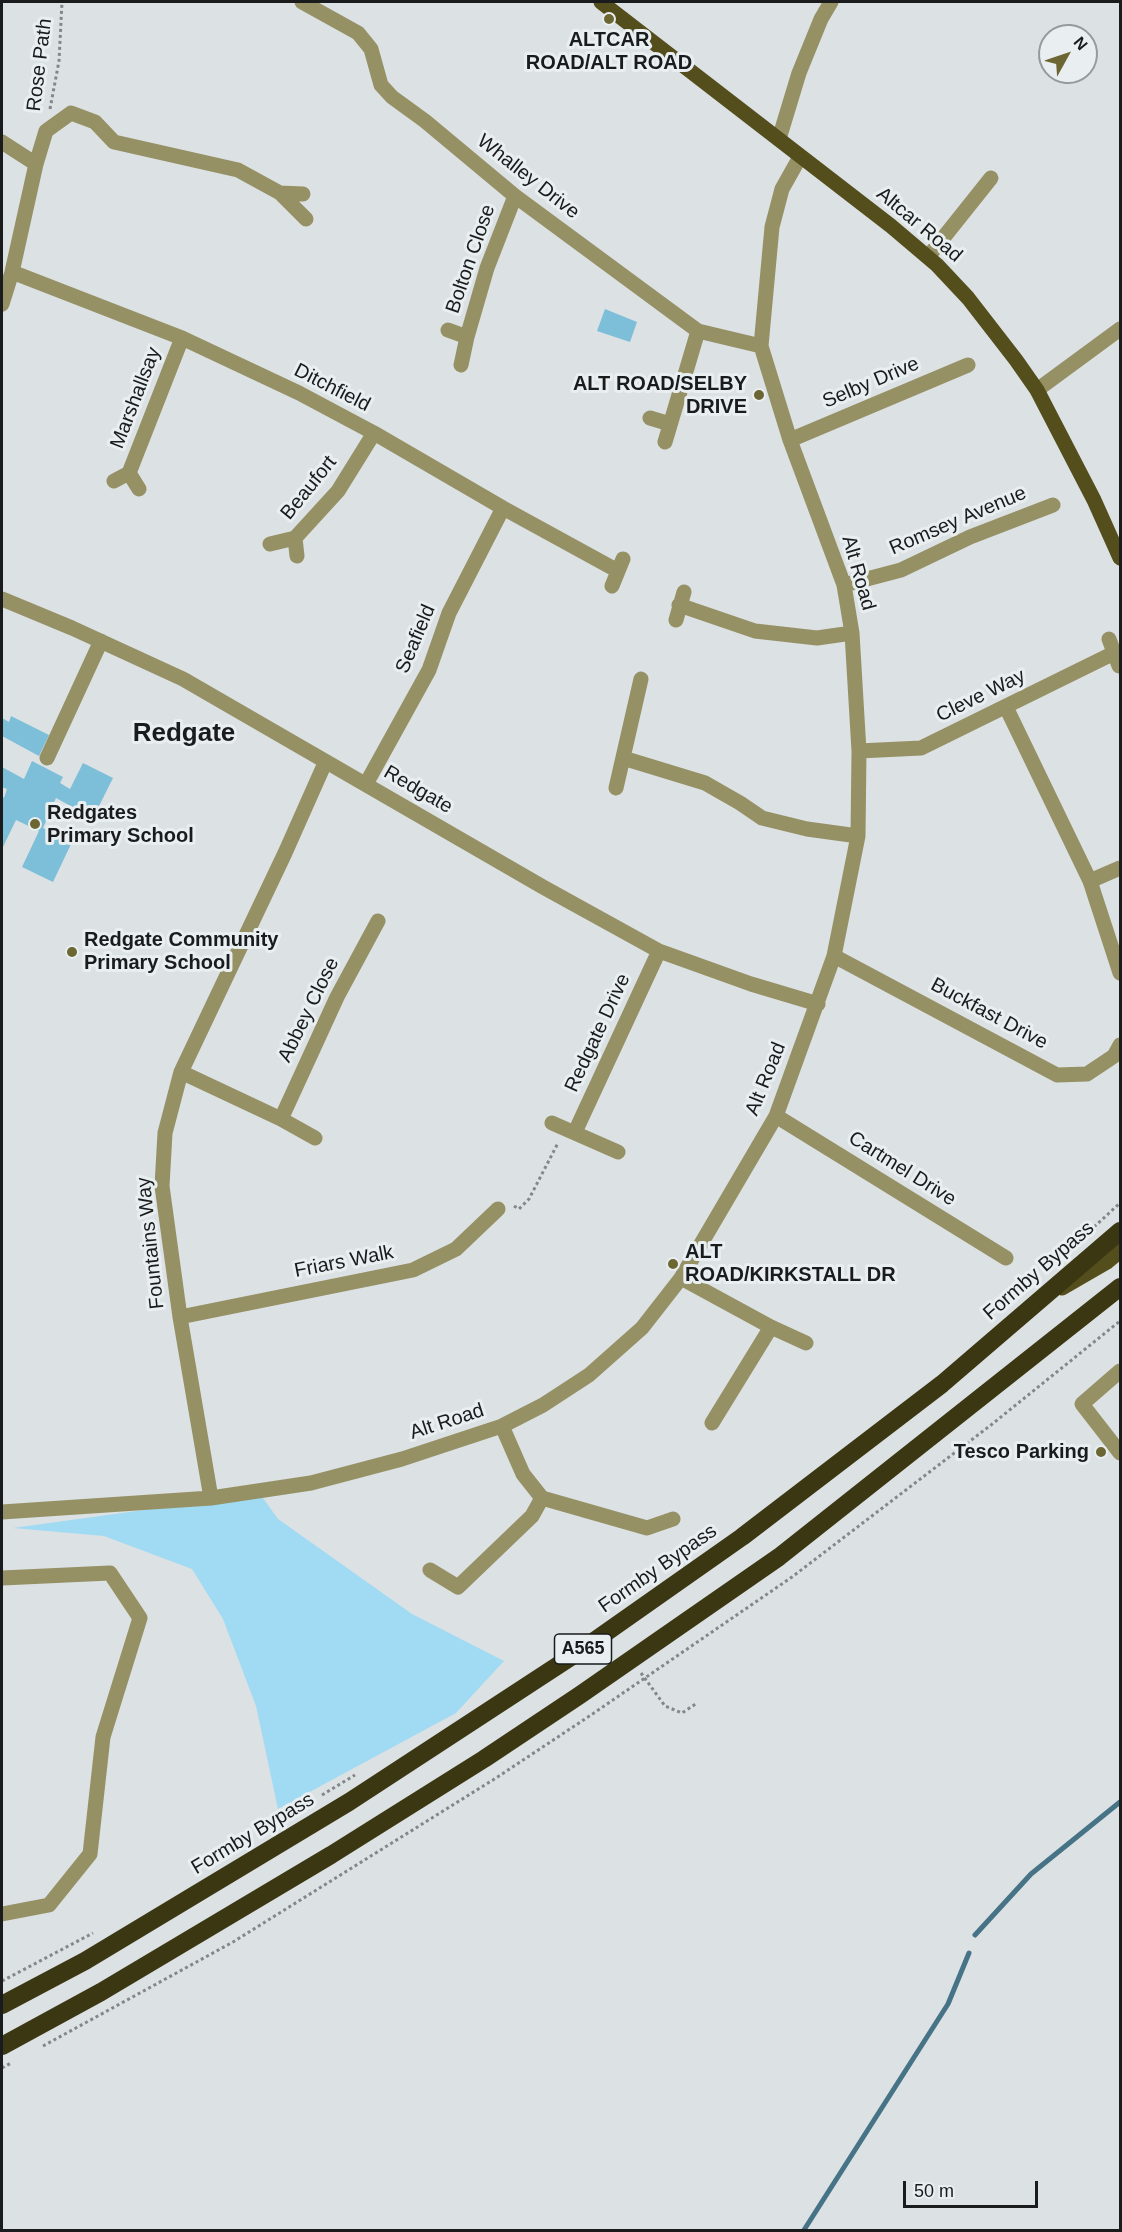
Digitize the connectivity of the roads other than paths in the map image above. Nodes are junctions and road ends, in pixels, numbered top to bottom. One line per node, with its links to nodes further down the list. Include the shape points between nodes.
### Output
1 (302, 2): 11 (street, Whalley Drive, via 358,33 371,49 381,85 392,97)
2 (601, 2): 4 (main road, Altcar Road)
3 (831, 2): 4 (street, via 820,19 799,73)
4 (779, 139): 6 (main road, Altcar Road)
5 (2, 142): 7 (street)
6 (800, 157): 13 (main road, Altcar Road); 21 (street, Alt Road, via 782,189 772,227)
7 (36, 164): 9 (street, via 46,131 71,113 95,122 114,142 238,170); 14 (street)
8 (991, 178): 13 (street)
9 (280, 193): 10 (street); 12 (street)
10 (303, 194)
11 (515, 196): 18 (street, Whalley Drive); 19 (street, Bolton Close, via 487,268)
12 (306, 219)
13 (928, 257): 24 (main road, Altcar Road, via 968,298)
14 (12, 272): 15 (street); 20 (street, Ditchfield)
15 (2, 304)
16 (1120, 328): 24 (street)
17 (448, 330): 19 (street, Bolton Close)
18 (698, 331): 21 (street, Whalley Drive); 26 (street)
19 (467, 337): 22 (street, Bolton Close)
20 (182, 338): 27 (street, Ditchfield); 30 (street, Marshallsay)
21 (761, 346): 28 (street, Alt Road)
22 (461, 365)
23 (968, 365): 28 (street, Selby Drive)
24 (1036, 390): 38 (main road, Altcar Road)
25 (650, 418): 26 (street)
26 (670, 424): 29 (street)
27 (374, 433): 34 (street, Ditchfield); 35 (street, Beaufort, via 338,491)
28 (790, 440): 39 (street, Alt Road)
29 (665, 442)
30 (129, 473): 31 (street, Marshallsay); 32 (street, Marshallsay)
31 (114, 481)
32 (139, 489)
33 (1053, 505): 39 (street, Romsey Avenue, via 970,537 900,570)
34 (503, 508): 40 (street, Ditchfield, via 620,565); 52 (street, Seafield, via 449,613 429,670)
35 (295, 538): 36 (street, Beaufort); 37 (street, Beaufort)
36 (270, 544)
37 (297, 556)
38 (1120, 558)
39 (844, 585): 43 (street, Alt Road)
40 (612, 586)
41 (2, 599): 44 (street, Redgate)
42 (680, 606): 43 (street, via 755,631 818,638)
43 (852, 633): 48 (street, Alt Road)
44 (101, 641): 49 (street); 51 (street, Redgate, via 183,679)
45 (1114, 653): 47 (street, Cleve Way)
46 (642, 680): 50 (street)
47 (1006, 707): 48 (street, Cleve Way, via 921,748); 56 (street)
48 (859, 751): 54 (street, Alt Road)
49 (47, 758)
50 (623, 758): 53 (street); 54 (street, via 705,783 762,818)
51 (325, 763): 52 (street, Redgate); 63 (street, Fountains Way)
52 (366, 784): 58 (street, Redgate)
53 (616, 788)
54 (858, 836): 59 (street, Alt Road)
55 (1120, 867): 56 (street)
56 (1089, 881): 60 (street)
57 (378, 921): 65 (street, Abbey Close, via 337,997)
58 (659, 951): 61 (street, Redgate); 67 (street, Redgate Drive)
59 (834, 956): 61 (street, Alt Road); 62 (street, Buckfast Drive, via 1057,1075 1087,1074 1114,1056)
60 (1120, 973)
61 (818, 1004): 64 (street, Alt Road)
62 (1120, 1045)
63 (181, 1072): 65 (street); 77 (street, Fountains Way, via 165,1133 162,1186)
64 (776, 1116): 73 (street, Cartmel Drive); 74 (street, Alt Road)
65 (281, 1119): 68 (street)
66 (552, 1123): 67 (street)
67 (571, 1130): 69 (street)
68 (315, 1138)
69 (618, 1152)
70 (498, 1209): 77 (street, Friars Walk, via 456,1249 413,1270)
71 (1120, 1231): 76 (highway, Formby Bypass / A565)
72 (1120, 1251): 76 (main road)
73 (1006, 1258)
74 (681, 1278): 78 (street); 82 (street, Alt Road, via 642,1328 589,1375)
75 (1120, 1287): 92 (highway, A565, via 779,1557 484,1759 331,1856)
76 (1043, 1299): 91 (highway, Formby Bypass / A565, via 840,1463 577,1653 340,1808 84,1961)
77 (180, 1317): 84 (street, Fountains Way)
78 (771, 1327): 79 (street); 81 (street)
79 (806, 1343)
80 (1117, 1373): 83 (street, via 1082,1404)
81 (712, 1423)
82 (502, 1426): 84 (street, Alt Road, via 402,1459 311,1483); 85 (street, via 523,1474)
83 (1120, 1453)
84 (211, 1498): 86 (street, Alt Road)
85 (542, 1498): 87 (street, via 647,1528); 88 (street, via 532,1516 458,1587)
86 (2, 1512)
87 (673, 1519)
88 (430, 1570)
89 (2, 1578): 90 (street, via 110,1572 140,1618 103,1737 90,1854 49,1905)
90 (2, 1914)
91 (2, 2005)
92 (2, 2046)

